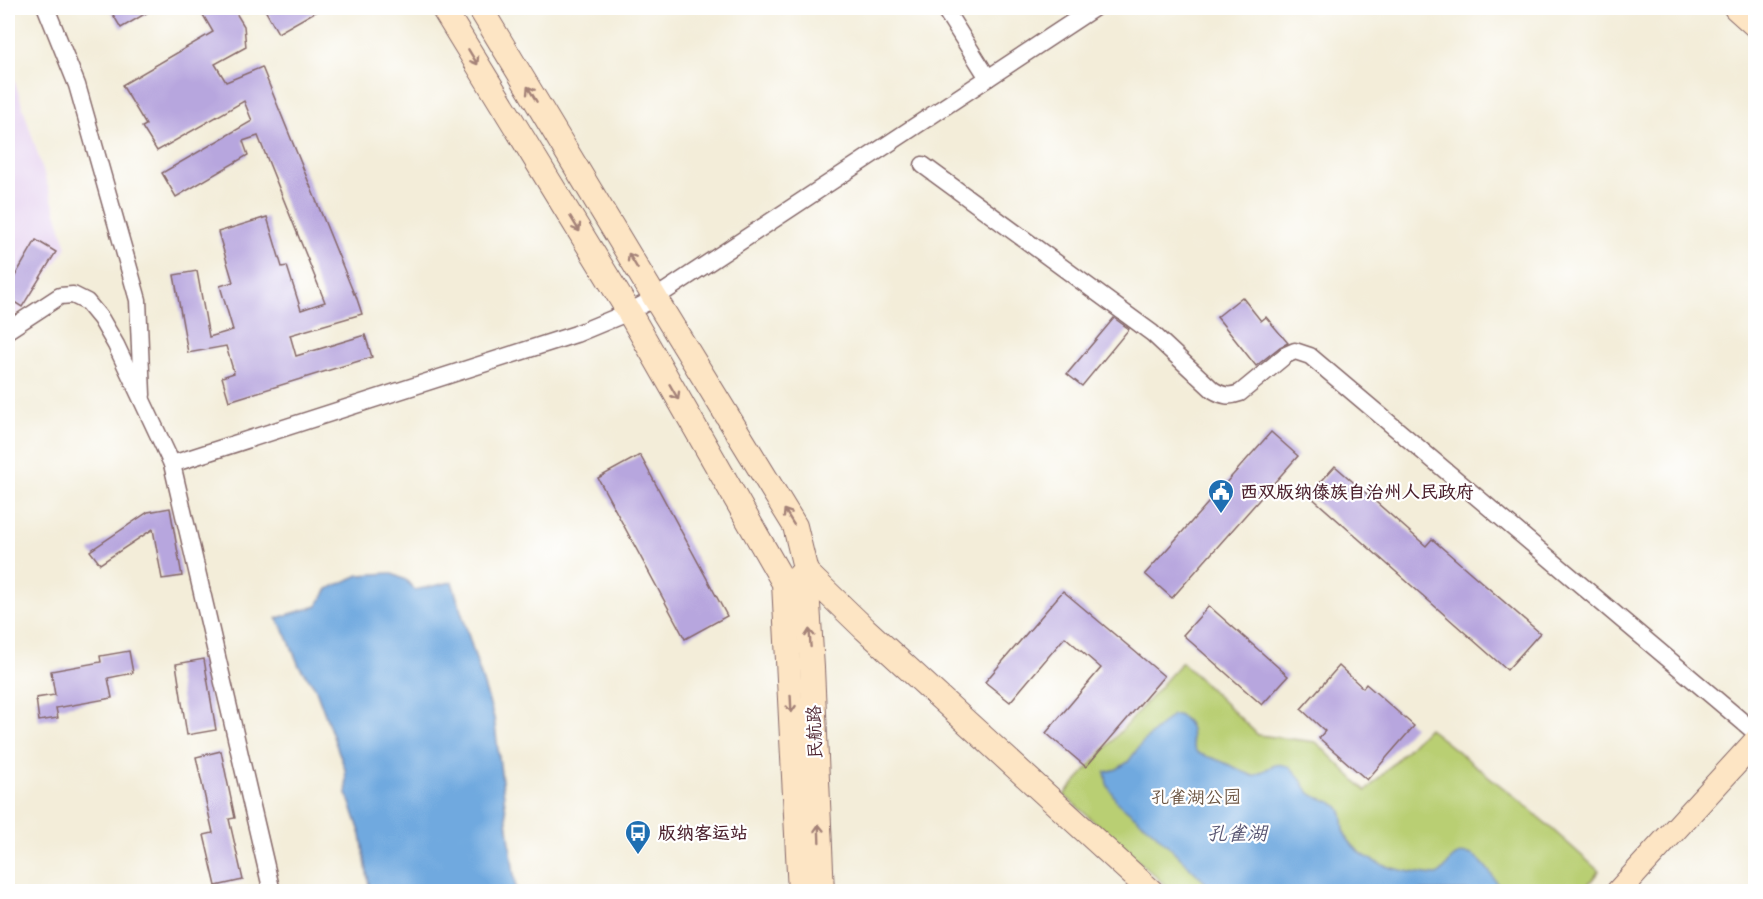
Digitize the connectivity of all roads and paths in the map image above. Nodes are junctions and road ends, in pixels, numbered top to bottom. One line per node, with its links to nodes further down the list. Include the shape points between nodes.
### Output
1 (46, 8): 13 (street, via 77,85 138,300)
2 (443, 8): 11 (main road, one-way to 11)
3 (480, 8): 10 (main road, 民航路, one-way to 3)
4 (944, 8): 8 (street)
5 (1094, 8): 8 (street)
6 (1736, 8): 7 (main road)
7 (1755, 26)
8 (988, 78): 10 (street)
9 (923, 165): 17 (street, via 1152,333 1221,395 1239,393 1295,351 1310,356)
10 (655, 297): 11 (street); 15 (main road, 民航路, one-way to 10, via 795,526)
11 (628, 312): 14 (street, via 576,334); 16 (main road, one-way to 16)
12 (8, 330): 13 (street, via 60,296 80,297 101,319)
13 (143, 402): 14 (street)
14 (172, 464): 19 (street)
15 (806, 572): 16 (main road); 21 (main road, 民航路, one-way to 15); 22 (main road)
16 (784, 583): 20 (main road, 民航路, one-way to 20)
17 (1755, 733)
18 (1755, 741): 23 (main road)
19 (272, 891)
20 (800, 891)
21 (822, 891)
22 (1152, 891)
23 (1618, 891)

